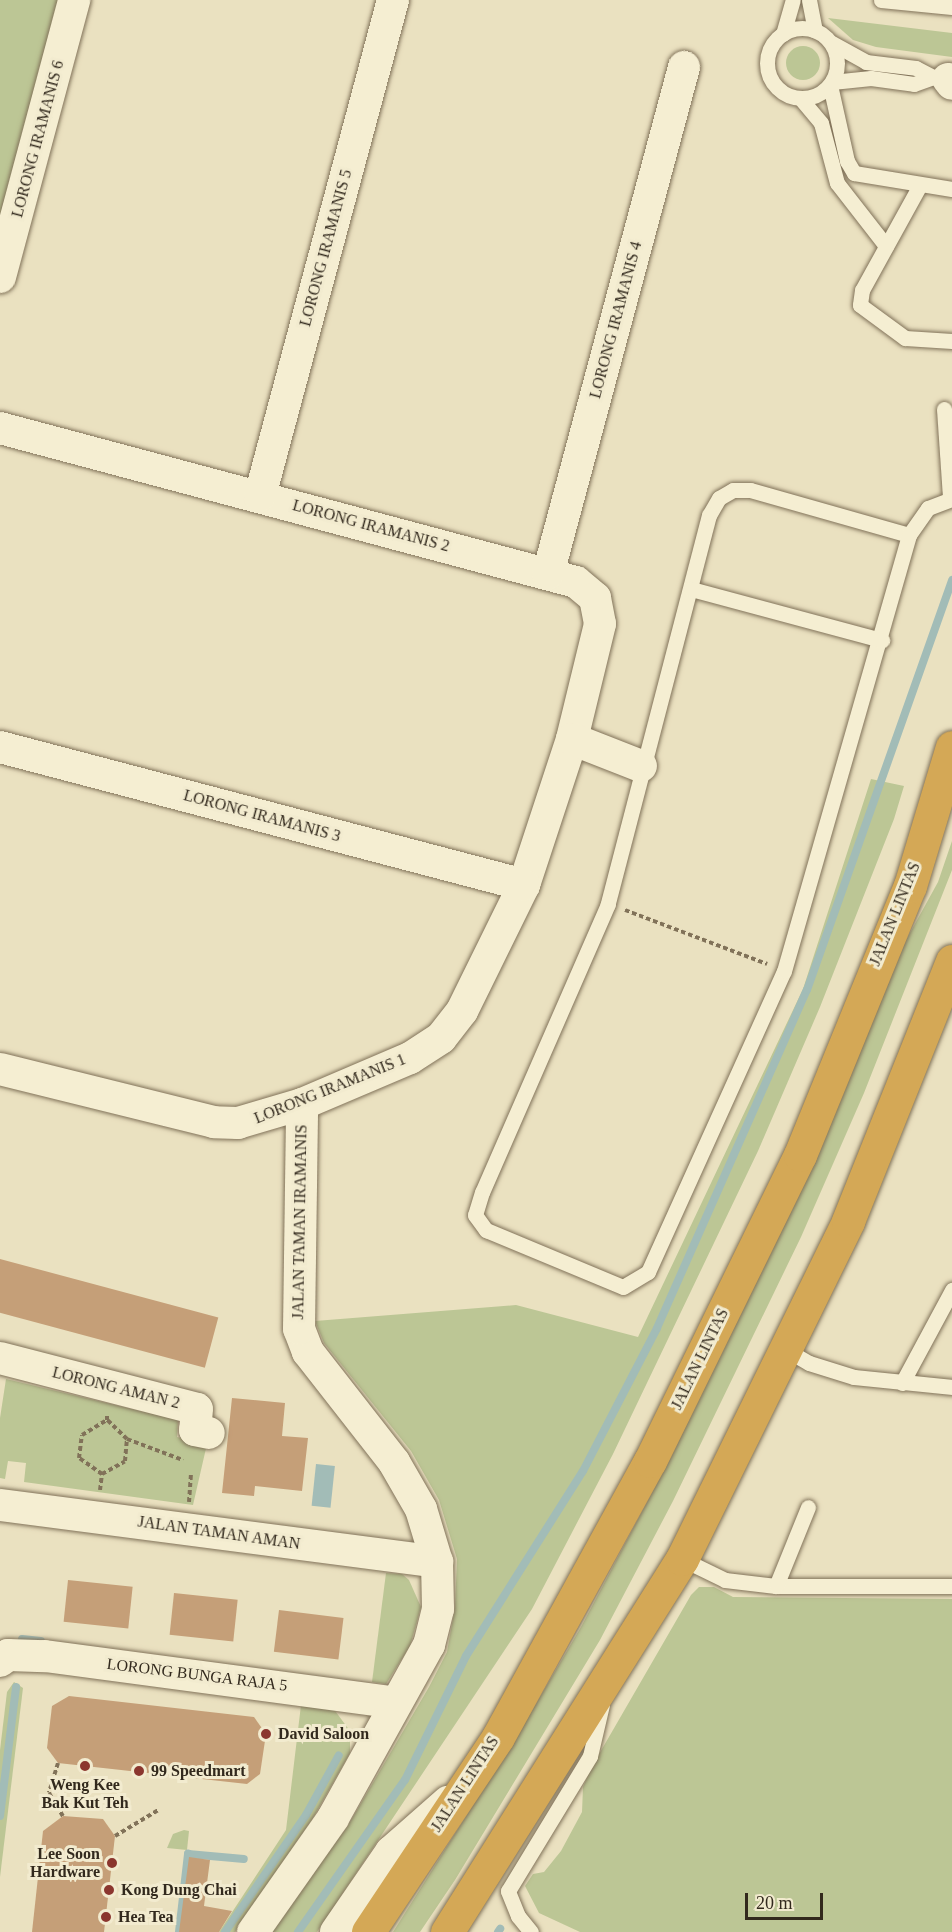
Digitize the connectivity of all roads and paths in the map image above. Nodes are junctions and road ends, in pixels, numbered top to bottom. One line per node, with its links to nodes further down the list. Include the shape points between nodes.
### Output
1 (75, 0): 17 (street, LORONG IRAMANIS 6)
2 (393, 0): 21 (street, LORONG IRAMANIS 5)
3 (793, 0): 8 (lane)
4 (809, 0): 7 (lane)
5 (881, 0): 6 (lane)
6 (952, 7)
7 (814, 30): 8 (lane, via 792,29); 9 (lane)
8 (783, 34): 13 (lane, via 769,51 768,73 780,91)
9 (832, 44): 11 (lane, via 866,62 916,68); 12 (lane, via 838,64)
10 (684, 67): 24 (street, LORONG IRAMANIS 4)
11 (946, 80): 12 (lane, via 914,84 871,78)
12 (831, 84): 13 (lane, via 822,93); 14 (lane, via 847,161 854,173)
13 (801, 99): 16 (lane, via 821,123 837,183)
14 (920, 185): 15 (lane); 16 (lane)
15 (952, 189)
16 (885, 246): 18 (lane, via 862,290 860,305 905,338)
17 (0, 277)
18 (952, 342)
19 (944, 409): 22 (lane)
20 (0, 428): 21 (street, LORONG IRAMANIS 2)
21 (260, 496): 24 (street, LORONG IRAMANIS 2)
22 (951, 499): 23 (lane, via 928,508)
23 (909, 535): 25 (lane, via 750,490 734,490 719,498 709,515); 26 (lane)
24 (548, 574): 27 (street, LORONG IRAMANIS 2, via 576,582 595,598 600,624)
25 (691, 589): 26 (lane); 30 (lane)
26 (882, 640): 36 (lane)
27 (572, 739): 30 (street); 32 (street, LORONG IRAMANIS 1)
28 (0, 747): 32 (street, LORONG IRAMANIS 3)
29 (952, 747): 33 (highway, JALAN LINTAS)
30 (641, 766): 34 (lane)
31 (952, 815): 33 (highway, via 936,857)
32 (524, 885): 38 (street, LORONG IRAMANIS 1, via 462,1011 441,1038 410,1058)
33 (910, 886): 63 (highway, JALAN LINTAS, via 800,1155 656,1451 498,1737)
34 (608, 904): 36 (path); 36 (lane, via 475,1215 486,1230 623,1287 648,1272)
35 (952, 961): 40 (highway, via 848,1221)
36 (784, 971)
37 (0, 1069): 38 (street, LORONG IRAMANIS 1, via 214,1122 264,1118)
38 (302, 1104): 56 (street, JALAN TAMAN IRAMANIS, via 298,1329 308,1352 394,1462 421,1509)
39 (952, 1290): 42 (lane)
40 (783, 1348): 42 (lane, via 808,1363 854,1377); 55 (highway)
41 (0, 1358): 46 (street, LORONG AMAN 2, via 197,1409 195,1430)
42 (902, 1383): 43 (lane)
43 (952, 1388)
44 (107, 1411): 45 (path)
45 (106, 1420): 47 (path); 50 (path, via 82,1435 80,1458)
46 (209, 1433)
47 (127, 1439): 48 (path); 50 (path, via 125,1461)
48 (183, 1460)
49 (191, 1472): 54 (path)
50 (102, 1474): 51 (path)
51 (99, 1500)
52 (0, 1505): 56 (street, JALAN TAMAN AMAN)
53 (808, 1507): 57 (lane)
54 (188, 1511)
55 (682, 1558): 57 (lane, via 725,1580); 60 (highway)
56 (437, 1562): 61 (street, JALAN TAMAN IRAMANIS, via 438,1609 429,1645)
57 (776, 1586): 58 (lane)
58 (952, 1586)
59 (0, 1661): 61 (street, LORONG BUNGA RAJA 5, via 9,1655 45,1656)
60 (608, 1682): 70 (highway); 71 (lane, via 590,1756 508,1891 518,1916)
61 (395, 1703): 67 (street, JALAN TAMAN IRAMANIS, via 333,1818)
62 (58, 1763): 65 (path, via 49,1793)
63 (460, 1792): 68 (street, via 391,1852); 69 (highway, JALAN LINTAS)
64 (160, 1809): 66 (path)
65 (63, 1816)
66 (115, 1836)
67 (253, 1932)
68 (336, 1932)
69 (368, 1932)
70 (447, 1932)
71 (531, 1932)

